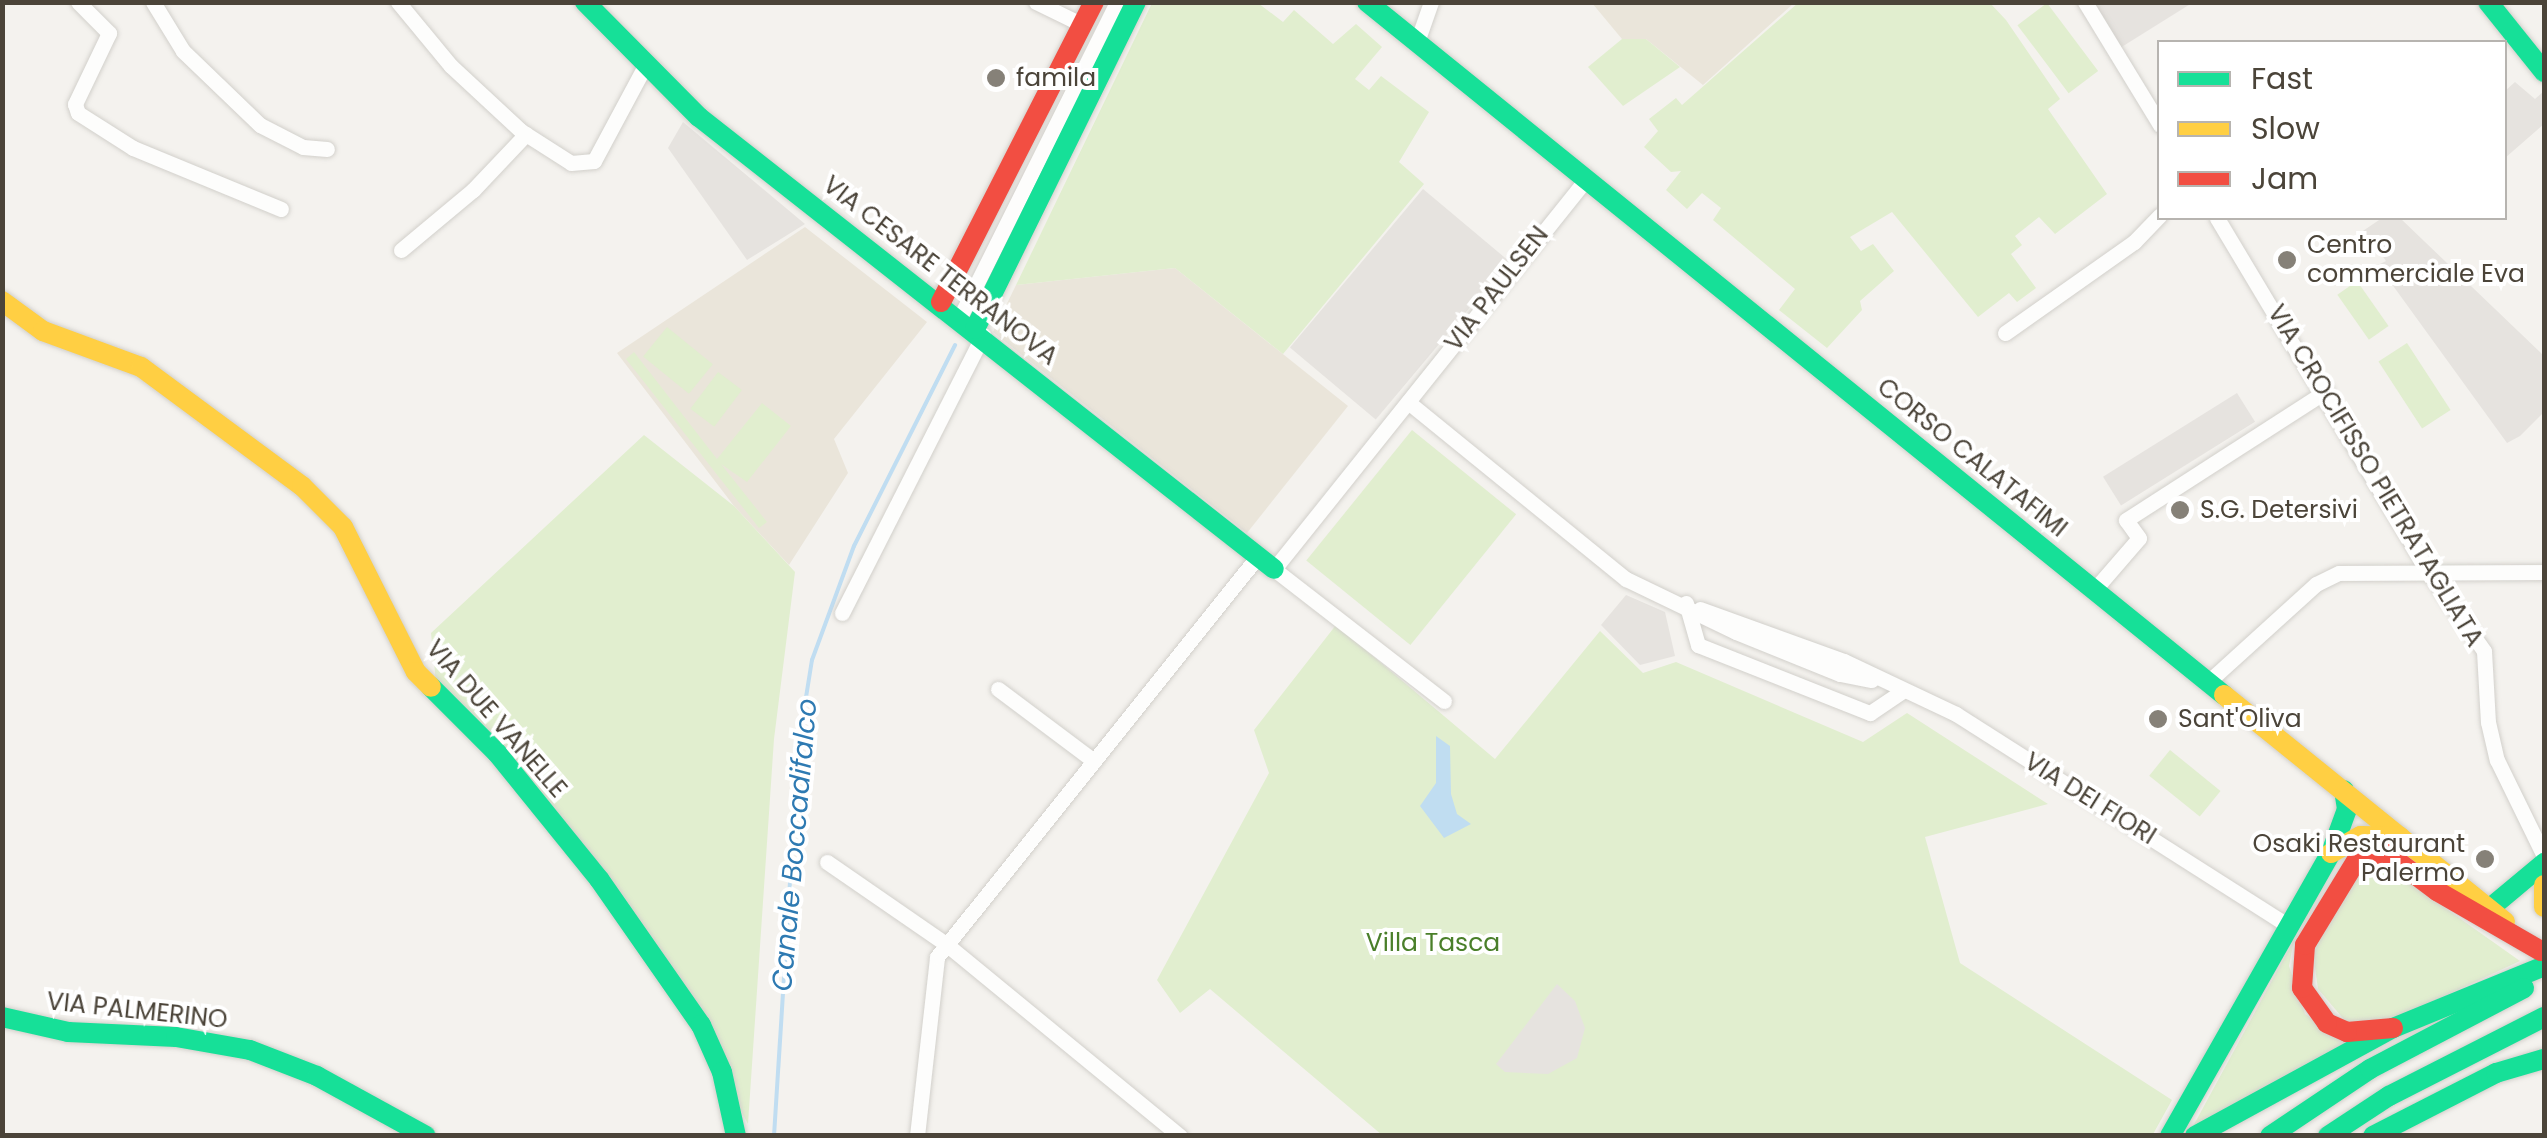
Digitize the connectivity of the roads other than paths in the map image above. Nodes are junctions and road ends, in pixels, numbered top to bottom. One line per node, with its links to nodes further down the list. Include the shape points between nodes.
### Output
1 (78, 2): 21 (street, via 109,33 76,104 78,113 133,148)
2 (153, 2): 19 (street, via 183,50 248,116 303,147)
3 (398, 2): 18 (street, via 451,66)
4 (585, 2): 15 (street, VIA CESARE TERRANOVA)
5 (1036, 2): 13 (street)
6 (1094, 2): 13 (street)
7 (1117, 2): 27 (street)
8 (1136, 2): 27 (street)
9 (1367, 2): 14 (street, CORSO CALATAFIMI)
10 (1430, 2): 14 (street)
11 (2085, 2): 17 (street)
12 (2488, 2): 16 (street)
13 (1083, 25): 26 (street)
14 (1417, 42): 20 (street, CORSO CALATAFIMI)
15 (646, 64): 18 (street, via 594,161 570,163); 26 (street, VIA CESARE TERRANOVA, via 700,118)
16 (2544, 72)
17 (2157, 120)
18 (526, 134): 24 (street)
19 (328, 150)
20 (1586, 178): 30 (street, VIA PAULSEN); 34 (street, CORSO CALATAFIMI)
21 (281, 208)
22 (2157, 217): 28 (street, via 2134,242)
23 (2217, 220): 29 (street, VIA CROCIFISSO PIETRATAGLIATA)
24 (402, 250)
25 (2, 301): 59 (street, VIA DUE VANELLE, via 43,331 142,367 302,486 343,526 416,672 498,752 599,879 701,1025 722,1072)
26 (941, 302): 27 (street, VIA CESARE TERRANOVA)
27 (973, 327): 31 (street, VIA CESARE TERRANOVA); 36 (street)
28 (2006, 334)
29 (2326, 390): 32 (street, VIA CROCIFISSO PIETRATAGLIATA); 34 (street, via 2126,520 2139,538)
30 (1408, 402): 31 (street, VIA PAULSEN); 35 (street, VIA DEI FIORI, via 1626,579)
31 (1266, 562): 40 (street); 41 (street, VIA PAULSEN)
32 (2428, 570): 33 (street); 37 (street, via 2365,568 2316,584); 45 (street, VIA CROCIFISSO PIETRATAGLIATA, via 2484,650 2497,760)
33 (2544, 572)
34 (2095, 589): 37 (street, CORSO CALATAFIMI)
35 (1693, 606): 39 (street, VIA DEI FIORI, via 1736,632); 39 (street, via 1698,645 1870,713)
36 (842, 613)
37 (2208, 682): 42 (street, CORSO CALATAFIMI)
38 (998, 689): 41 (street)
39 (1903, 692): 50 (street, VIA DEI FIORI, via 1956,714)
40 (1444, 700)
41 (1094, 761): 51 (street, VIA PAULSEN)
42 (2344, 790): 43 (street, CORSO CALATAFIMI); 44 (street, via 2346,809)
43 (2402, 837): 44 (street, via 2361,836); 49 (street, CORSO CALATAFIMI)
44 (2331, 853): 50 (street)
45 (2544, 859): 49 (street)
46 (827, 862): 51 (street)
47 (2544, 885): 48 (street)
48 (2544, 907)
49 (2489, 908): 52 (street, CORSO CALATAFIMI)
50 (2289, 926): 62 (street)
51 (946, 944): 60 (street, via 937,957); 61 (street)
52 (2543, 957): 56 (street); 56 (street, via 2385,852 2358,858 2305,945 2302,988 2327,1023 2347,1032)
53 (2544, 977): 64 (street, via 2370,1069)
54 (2, 1017): 58 (street, VIA PALMERINO, via 68,1032 176,1037 250,1050 316,1076)
55 (2544, 1017): 65 (street, via 2389,1096)
56 (2393, 1028): 63 (street)
57 (2544, 1060): 66 (street, via 2496,1073)
58 (426, 1136)
59 (736, 1136)
60 (916, 1136)
61 (1180, 1136)
62 (2170, 1136)
63 (2195, 1136)
64 (2270, 1136)
65 (2328, 1136)
66 (2373, 1136)

